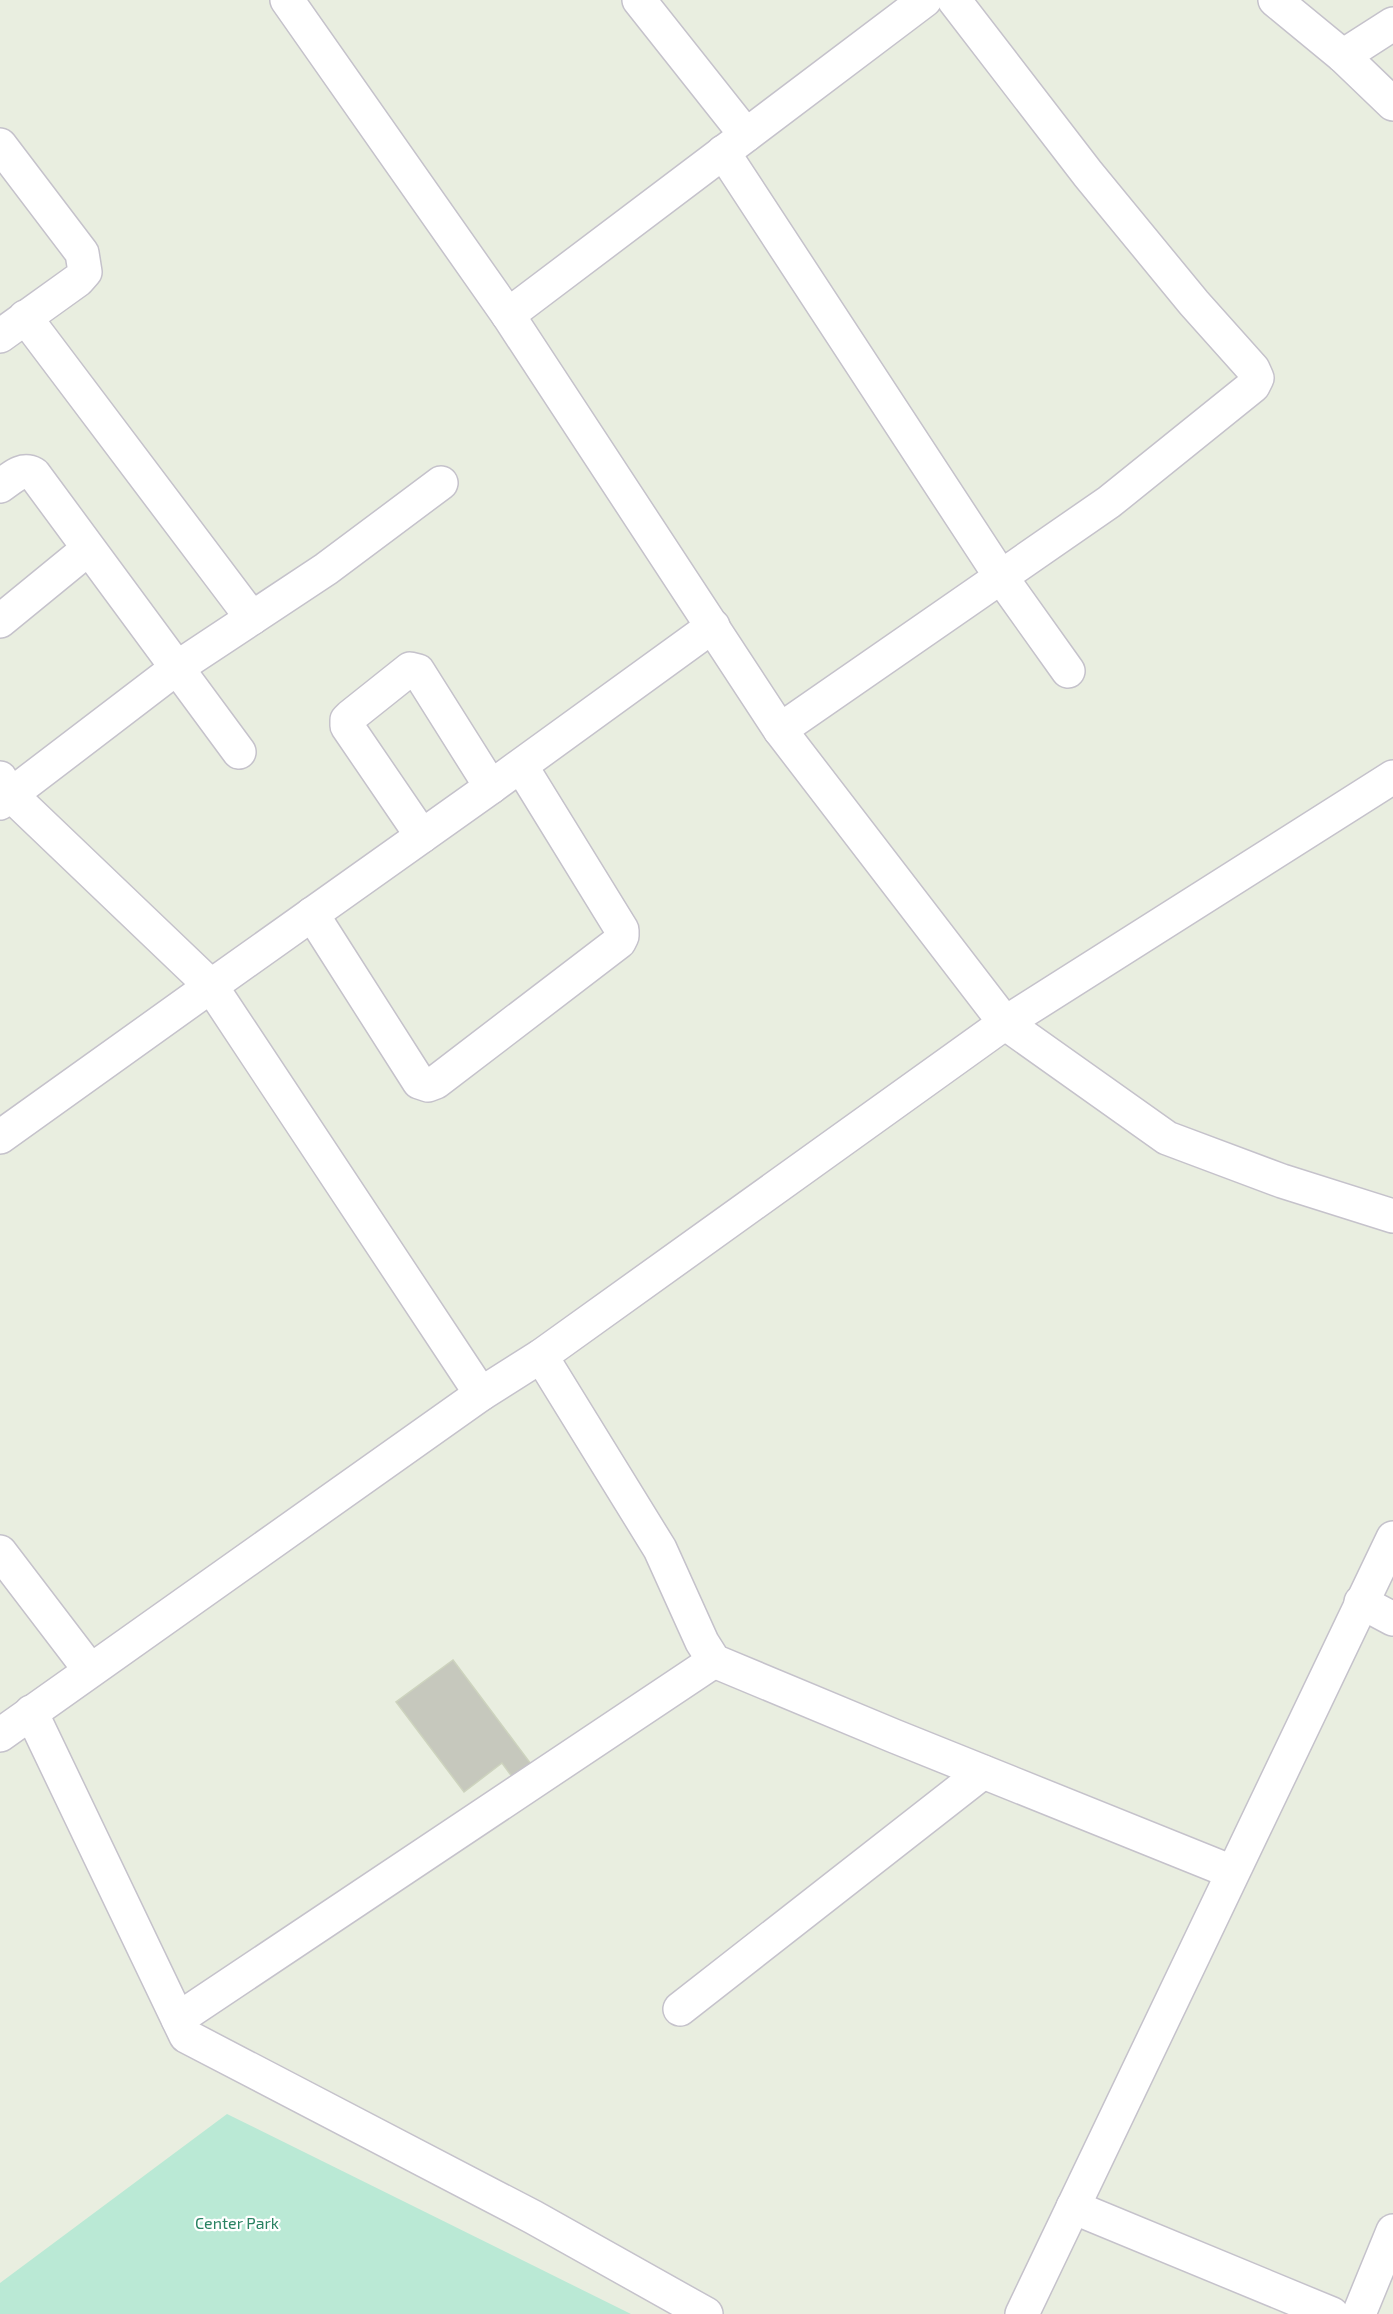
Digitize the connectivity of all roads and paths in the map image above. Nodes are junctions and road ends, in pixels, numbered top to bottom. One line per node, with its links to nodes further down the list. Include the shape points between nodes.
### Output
1 (287, 0): 11 (street)
2 (639, 0): 9 (street)
3 (925, 0): 9 (street)
4 (954, 0): 16 (street, via 1088,174 1257,378 1253,386 1109,502)
5 (1275, 0): 7 (street)
6 (1393, 24): 7 (street)
7 (1343, 56): 8 (street)
8 (1393, 104)
9 (735, 144): 11 (street); 16 (street)
10 (0, 145): 12 (street, via 82,253 85,264 85,272 78,280)
11 (508, 315): 19 (street)
12 (13, 326): 17 (street)
13 (441, 483): 17 (street, via 326,569)
14 (0, 486): 15 (street, via 21,471 33,474)
15 (88, 549): 18 (street); 20 (street)
16 (1002, 577): 21 (street); 22 (street)
17 (252, 618): 20 (street)
18 (0, 621)
19 (713, 626): 22 (street); 24 (street)
20 (178, 668): 23 (street); 27 (street)
21 (1068, 671)
22 (780, 730): 31 (street)
23 (239, 752)
24 (521, 766): 26 (street); 29 (street, via 622,930 622,936 436,1082 419,1082)
25 (1393, 777): 31 (street)
26 (491, 787): 28 (street); 28 (street, via 418,671 410,669 351,716 347,726)
27 (3, 792): 30 (street)
28 (422, 836): 29 (street)
29 (312, 914): 30 (street)
30 (211, 986): 32 (street); 35 (street)
31 (1005, 1023): 33 (street, via 1167,1138 1282,1181); 34 (street)
32 (0, 1137)
33 (1393, 1216)
34 (541, 1356): 35 (street); 40 (street, via 660,1549)
35 (481, 1394): 41 (street)
36 (1393, 1538): 38 (street)
37 (0, 1552): 41 (street)
38 (1361, 1602): 39 (street); 45 (street)
39 (1393, 1619)
40 (714, 1661): 44 (street); 47 (street)
41 (90, 1670): 42 (street)
42 (31, 1712): 43 (street); 47 (street)
43 (0, 1735)
44 (983, 1772): 45 (street); 46 (street)
45 (1232, 1872): 48 (street)
46 (680, 2009)
47 (178, 2019): 50 (street, via 186,2036 533,2217)
48 (1073, 2207): 51 (street); 52 (street)
49 (1393, 2231): 53 (street)
50 (706, 2314)
51 (1022, 2314)
52 (1332, 2314)
53 (1359, 2314)

